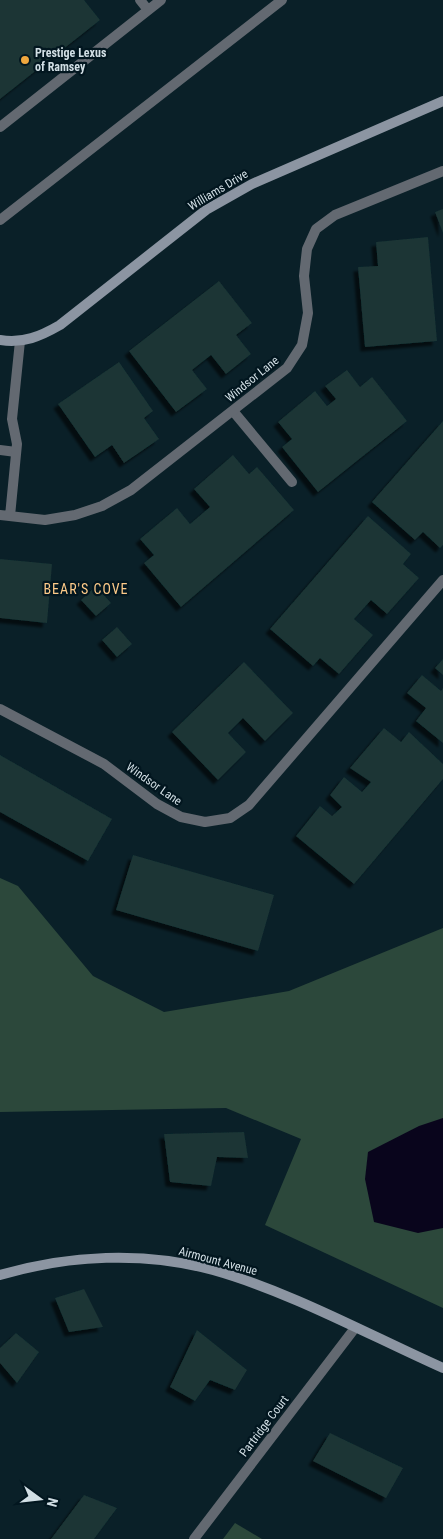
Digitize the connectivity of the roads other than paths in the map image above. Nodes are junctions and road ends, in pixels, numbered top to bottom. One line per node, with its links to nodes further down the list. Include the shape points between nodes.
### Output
1 (140, 0): 4 (street)
2 (161, 0): 4 (street)
3 (282, 0): 8 (street)
4 (148, 10): 6 (street)
5 (443, 101): 10 (street, Williams Drive, via 252,184 206,210 60,324 38,337)
6 (0, 127)
7 (443, 171): 11 (street, Windsor Lane, via 335,215 316,229 307,249 304,276 308,313 302,345 287,368)
8 (0, 220)
9 (0, 340): 10 (street, Williams Drive)
10 (20, 341): 13 (street, Windsor Lane, via 12,420)
11 (233, 411): 14 (street); 15 (street, Windsor Lane, via 131,490 102,506 45,520)
12 (0, 450): 13 (street)
13 (16, 452): 15 (street, Windsor Lane)
14 (292, 482)
15 (5, 515)
16 (443, 580): 17 (street, Windsor Lane, via 249,805 230,818 205,822 181,817 157,804 104,764)
17 (0, 708)
18 (0, 1275): 19 (street, Airmount Avenue, via 26,1267 74,1260 122,1258 171,1262 212,1270 258,1285)
19 (355, 1328): 20 (street, Airmount Avenue); 21 (street, Partridge Court)
20 (443, 1368)
21 (194, 1539)

